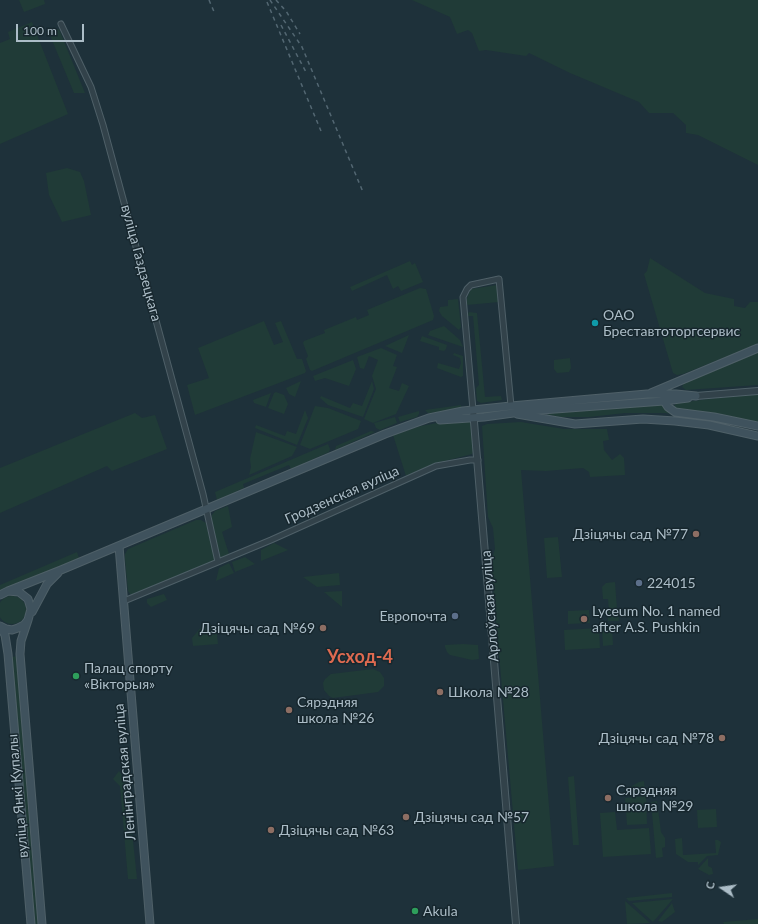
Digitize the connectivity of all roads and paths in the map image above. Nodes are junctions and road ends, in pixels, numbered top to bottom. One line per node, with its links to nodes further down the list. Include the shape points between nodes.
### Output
1 (61, 24): 12 (street, вуліца Газдзецкага, via 91,87 103,125)
2 (758, 348): 4 (main road)
3 (758, 391): 5 (street)
4 (647, 394): 6 (main road); 7 (main road)
5 (696, 396): 6 (main road)
6 (664, 398): 7 (main road, via 528,411); 9 (main road, via 668,407 676,412)
7 (510, 410): 8 (main road); 8 (street, Арлоўская вуліца, via 500,279 474,284 464,294); 10 (main road, via 575,424 643,419 675,421 709,425)
8 (474, 414): 11 (street, Арлоўская вуліца); 12 (main road, via 414,424 385,434)
9 (758, 426)
10 (758, 436)
11 (478, 460): 14 (street, Гродзенская вуліца, via 436,466); 23 (street, Арлоўская вуліца)
12 (206, 508): 13 (main road); 14 (street)
13 (119, 546): 15 (main road); 17 (main road, Ленінградская вуліца)
14 (218, 562): 17 (street, Гродзенская вуліца)
15 (61, 570): 16 (main road); 18 (main road, via 47,584)
16 (3, 593): 18 (main road, via 19,592 28,599)
17 (124, 601): 22 (main road, Ленінградская вуліца)
18 (30, 617): 19 (main road, via 24,625 12,630); 21 (main road, вуліца Янкі Купалы, via 21,641 20,654)
19 (0, 626): 20 (main road, вуліца Янкі Купалы, via 5,636 8,654)
20 (31, 924)
21 (42, 924)
22 (150, 924)
23 (516, 924)

